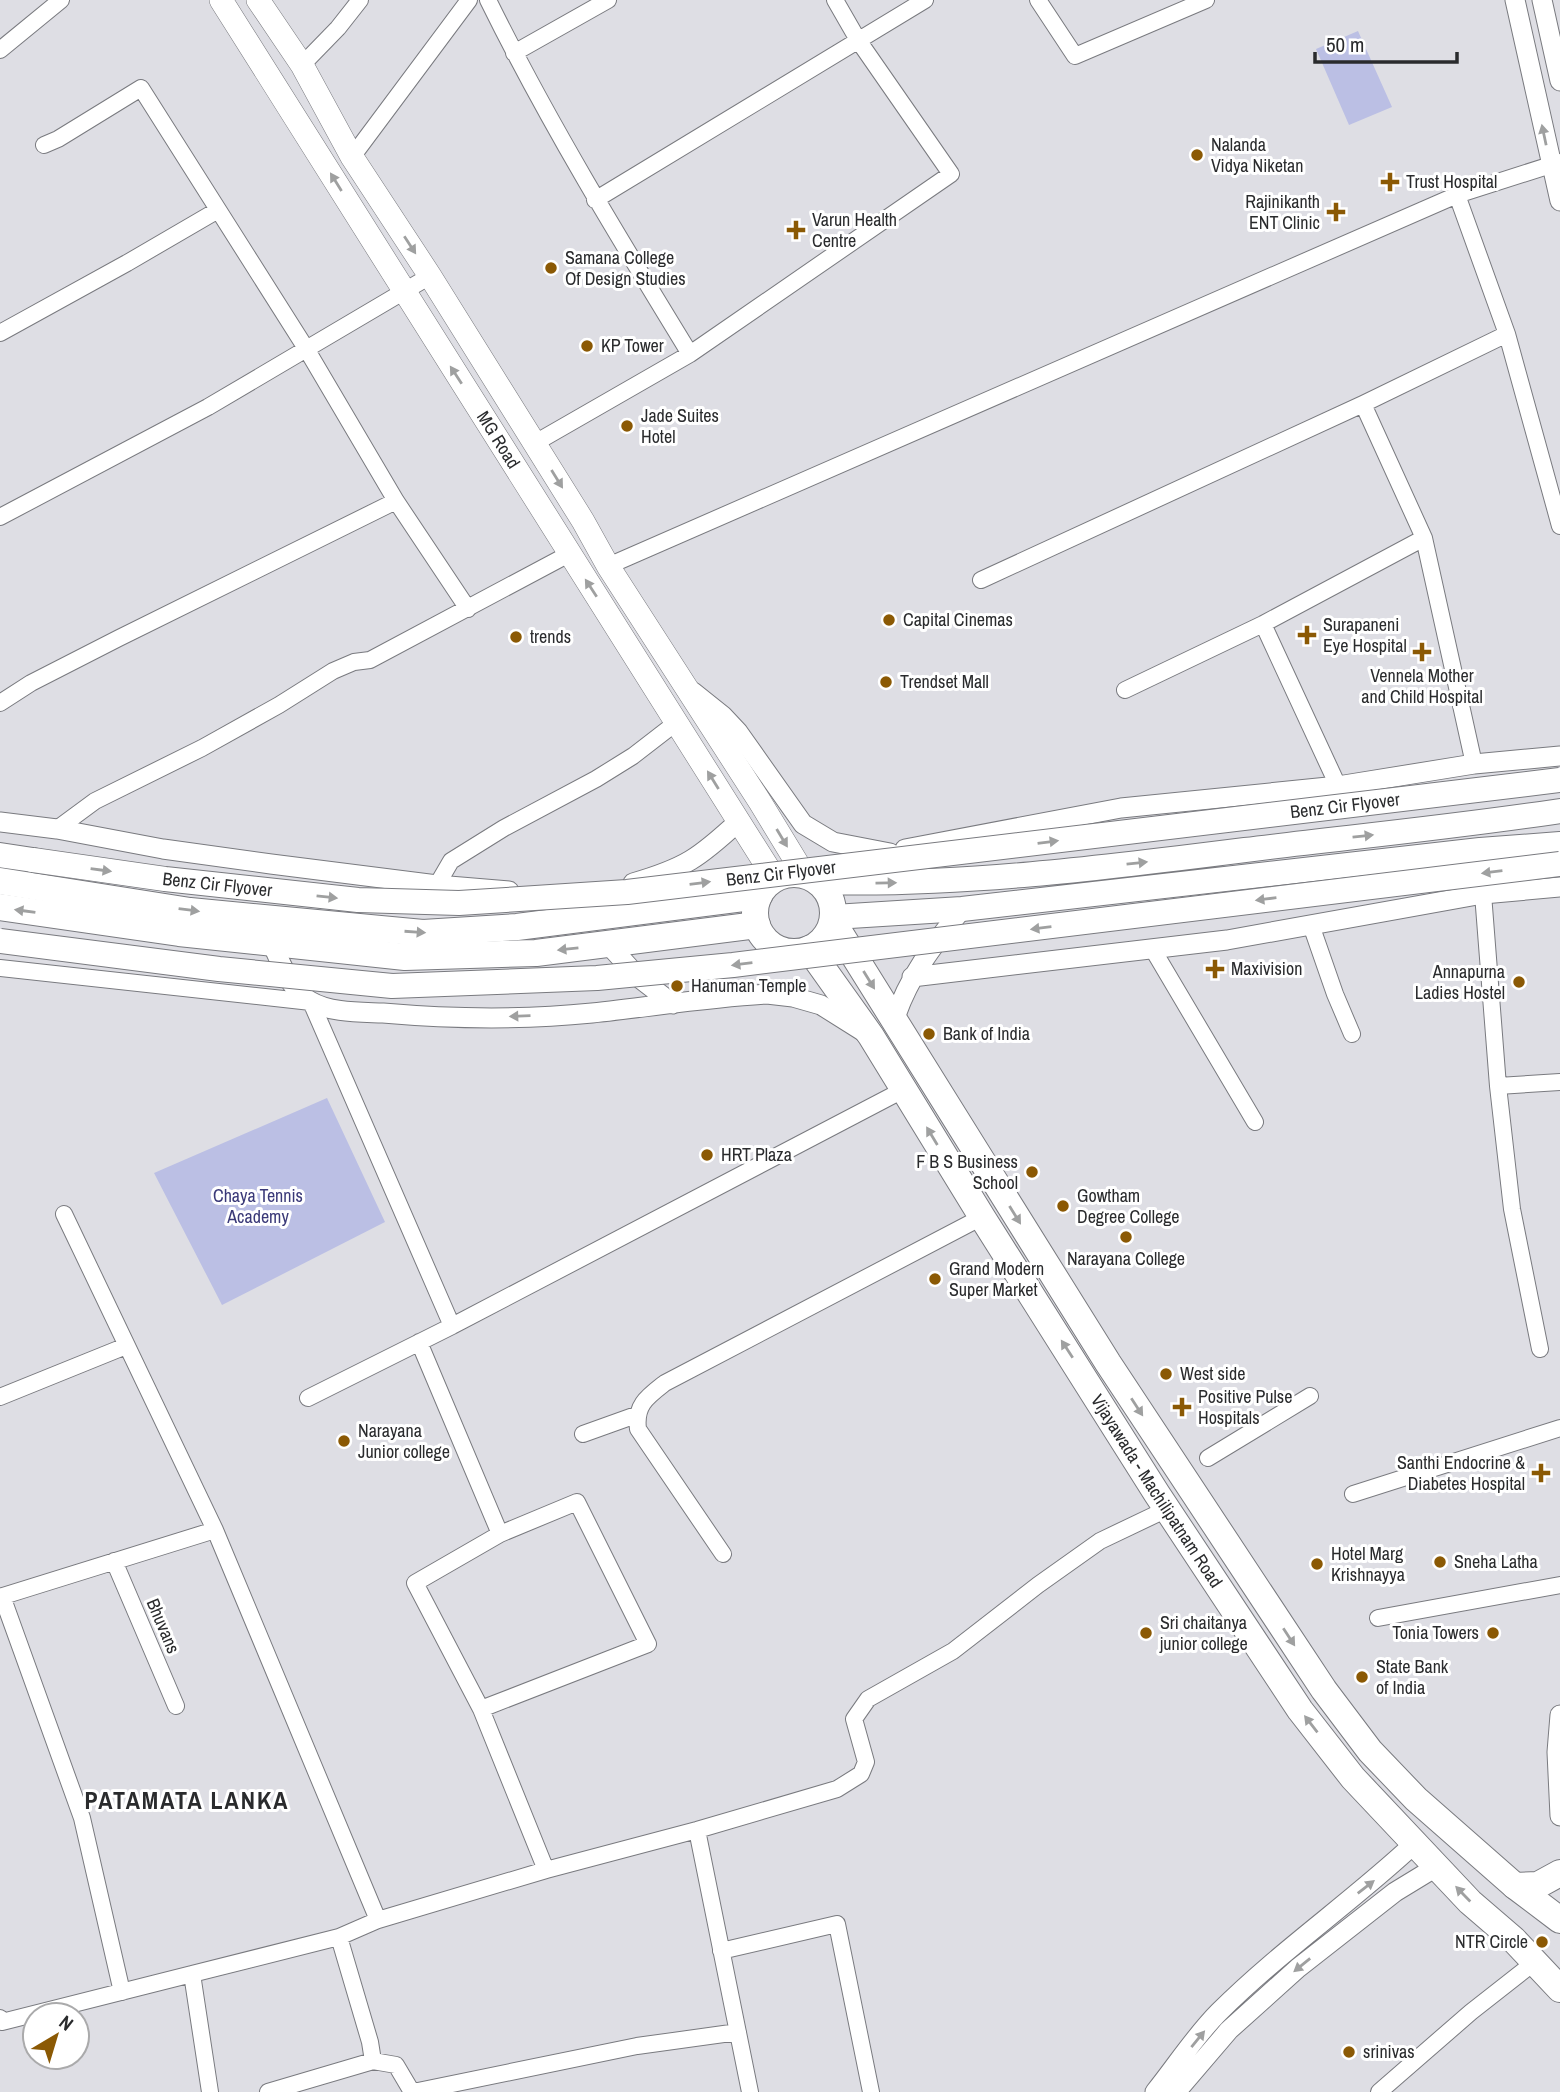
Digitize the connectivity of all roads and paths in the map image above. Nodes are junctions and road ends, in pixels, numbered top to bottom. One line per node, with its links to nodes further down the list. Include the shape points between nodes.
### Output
1 (61, 0): 15 (street)
2 (221, 0): 20 (main road, MG Road)
3 (258, 0): 17 (main road, MG Road)
4 (360, 0): 17 (street)
5 (469, 0): 22 (street)
6 (488, 0): 16 (street)
7 (608, 0): 16 (street)
8 (835, 0): 14 (street)
9 (925, 0): 14 (street)
10 (1038, 0): 11 (street, via 1075,56)
11 (1206, 0)
12 (1514, 0): 23 (street, one-way to 12)
13 (1542, 0): 18 (street)
14 (858, 40): 25 (street); 33 (street, via 951,174)
15 (0, 50)
16 (514, 53): 25 (street)
17 (302, 65): 19 (main road, MG Road)
18 (1560, 81)
19 (322, 102): 20 (main road); 22 (main road, MG Road)
20 (296, 118): 29 (main road, MG Road, one-way to 20)
21 (44, 145): 27 (street, via 141,89)
22 (352, 157): 28 (main road, MG Road, one-way to 28)
23 (1555, 164): 24 (street); 26 (street)
24 (1457, 195): 31 (street); 41 (street)
25 (595, 200): 33 (street)
26 (1560, 201)
27 (218, 209): 30 (street); 32 (street)
28 (430, 276): 29 (street); 35 (main road, MG Road)
29 (403, 291): 32 (street); 40 (main road, MG Road, one-way to 29)
30 (0, 334)
31 (1507, 334): 34 (street); 38 (street)
32 (307, 350): 36 (street); 37 (street)
33 (690, 354): 35 (street)
34 (1363, 404): 39 (street); 42 (street)
35 (535, 443): 41 (main road, MG Road, one-way to 41)
36 (396, 502): 43 (street); 47 (street, via 119,638)
37 (0, 517)
38 (1560, 527)
39 (1424, 538): 44 (street); 50 (street)
40 (569, 554): 43 (street); 48 (main road, MG Road, one-way to 40)
41 (608, 566): 45 (main road, MG Road)
42 (981, 579)
43 (468, 609): 56 (street, via 370,660 333,671 202,748 95,800)
44 (1263, 624): 46 (street); 52 (street)
45 (687, 688): 58 (street, via 738,732 803,824 833,842); 61 (main road, MG Road, one-way to 61)
46 (1125, 690)
47 (0, 703)
48 (677, 722): 54 (main road, MG Road, one-way to 48); 64 (street, via 596,779 451,861)
49 (1560, 756): 50 (street)
50 (1474, 764): 52 (street)
51 (1560, 780): 59 (main road, Benz Cir Flyover, one-way to 51, bridge, via 358,900 459,903 627,892)
52 (1338, 786): 58 (street, via 1121,808)
53 (1560, 811): 63 (main road, one-way to 53, via 1178,859)
54 (739, 821): 64 (street, via 689,863 631,883 545,892); 66 (main road, MG Road)
55 (0, 822): 56 (street)
56 (57, 829): 64 (street, via 163,849)
57 (1560, 844): 69 (main road)
58 (890, 853): 63 (street)
59 (0, 855)
60 (1560, 864): 73 (main road, one-way to 73, bridge, via 733,965 480,984 391,986)
61 (811, 879): 63 (main road, one-way to 63); 66 (highway, via 789,875); 70 (highway, via 827,891)
62 (0, 881): 66 (highway, one-way to 66, via 190,911 423,933 517,927)
63 (933, 882)
64 (437, 885)
65 (1560, 887): 67 (street)
66 (767, 888): 71 (highway, via 755,910)
67 (1483, 894): 72 (street); 86 (street)
68 (0, 907): 74 (highway, one-way to 68)
69 (962, 909): 70 (main road); 79 (street)
70 (833, 920): 77 (highway, via 829,933); 82 (highway, Vijayawada - Machilipatnam Road, one-way to 82)
71 (757, 925): 75 (highway); 77 (highway, via 765,939 778,948)
72 (1311, 925): 76 (street); 83 (street)
73 (0, 942)
74 (272, 944): 75 (highway, one-way to 74, via 536,953 405,957); 80 (street, via 291,983)
75 (609, 945): 81 (street, via 638,977)
76 (1152, 948): 79 (street); 88 (street)
77 (808, 949): 84 (highway, Vijayawada - Machilipatnam Road)
78 (0, 968): 80 (street)
79 (912, 977): 82 (street)
80 (312, 1002): 81 (street, one-way to 80, via 589,1013 435,1018 347,1011); 91 (street)
81 (673, 1004): 84 (street, via 767,994 793,997 821,1005)
82 (894, 1021): 110 (highway, Vijayawada - Machilipatnam Road, one-way to 110, via 1108,1363)
83 (1352, 1034)
84 (871, 1036): 87 (highway, Vijayawada - Machilipatnam Road)
85 (1560, 1082): 86 (street)
86 (1498, 1086): 94 (street, via 1511,1209)
87 (904, 1090): 90 (highway, Vijayawada - Machilipatnam Road, one-way to 87); 91 (street)
88 (1255, 1122)
89 (64, 1214): 93 (street)
90 (982, 1217): 98 (street, via 666,1383 648,1396); 103 (highway, Vijayawada - Machilipatnam Road, one-way to 90)
91 (452, 1326): 92 (street)
92 (419, 1342): 97 (street); 105 (street)
93 (126, 1346): 96 (street); 104 (street)
94 (1540, 1349)
95 (1310, 1396): 101 (street)
96 (0, 1398)
97 (308, 1398)
98 (636, 1415): 100 (street); 106 (street, via 638,1429)
99 (1560, 1428): 102 (street)
100 (583, 1434)
101 (1208, 1458)
102 (1353, 1494)
103 (1167, 1509): 112 (highway, Vijayawada - Machilipatnam Road); 117 (street, via 1100,1541 953,1651 869,1699 854,1718 866,1762 861,1774 837,1790)
104 (215, 1530): 107 (street); 123 (street)
105 (500, 1534): 114 (street, via 415,1583); 114 (street, via 577,1502 648,1644)
106 (723, 1554)
107 (114, 1561): 109 (street); 113 (street, Bhuvans)
108 (1560, 1585): 111 (street)
109 (1, 1596): 130 (street, via 82,1818)
110 (1270, 1609): 112 (highway); 122 (highway, Vijayawada - Machilipatnam Road, one-way to 122, via 1370,1751 1452,1833)
111 (1378, 1618)
112 (1243, 1624): 118 (highway, Vijayawada - Machilipatnam Road, one-way to 112, via 1353,1778 1300,1710)
113 (176, 1706)
114 (481, 1709): 120 (street)
115 (1560, 1715): 116 (street)
116 (1560, 1816)
117 (697, 1830): 120 (street); 126 (street)
118 (1415, 1843): 119 (highway, Vijayawada - Machilipatnam Road); 139 (street, one-way to 118, via 1218,2013)
119 (1436, 1867): 127 (highway, Vijayawada - Machilipatnam Road, one-way to 119); 140 (street, one-way to 140, via 1395,1892 1298,1968 1229,2030)
120 (547, 1870): 123 (street)
121 (1560, 1873): 122 (highway, via 1538,1885)
122 (1515, 1886): 124 (highway, Vijayawada - Machilipatnam Road)
123 (378, 1920): 125 (street)
124 (1560, 1920)
125 (339, 1937): 128 (street); 133 (street)
126 (721, 1951): 132 (street); 138 (street, via 837,1924)
127 (1535, 1961): 129 (highway, Vijayawada - Machilipatnam Road); 141 (street)
128 (202, 1971): 130 (street); 134 (street, via 192,1974)
129 (1560, 1989)
130 (122, 1992): 131 (street, via 2,2022)
131 (0, 2018)
132 (738, 2032): 136 (street, via 637,2046); 137 (street)
133 (373, 2061): 135 (street); 136 (street, via 396,2065)
134 (211, 2092)
135 (268, 2092)
136 (413, 2092)
137 (750, 2092)
138 (871, 2092)
139 (1155, 2092)
140 (1176, 2092)
141 (1380, 2092)

